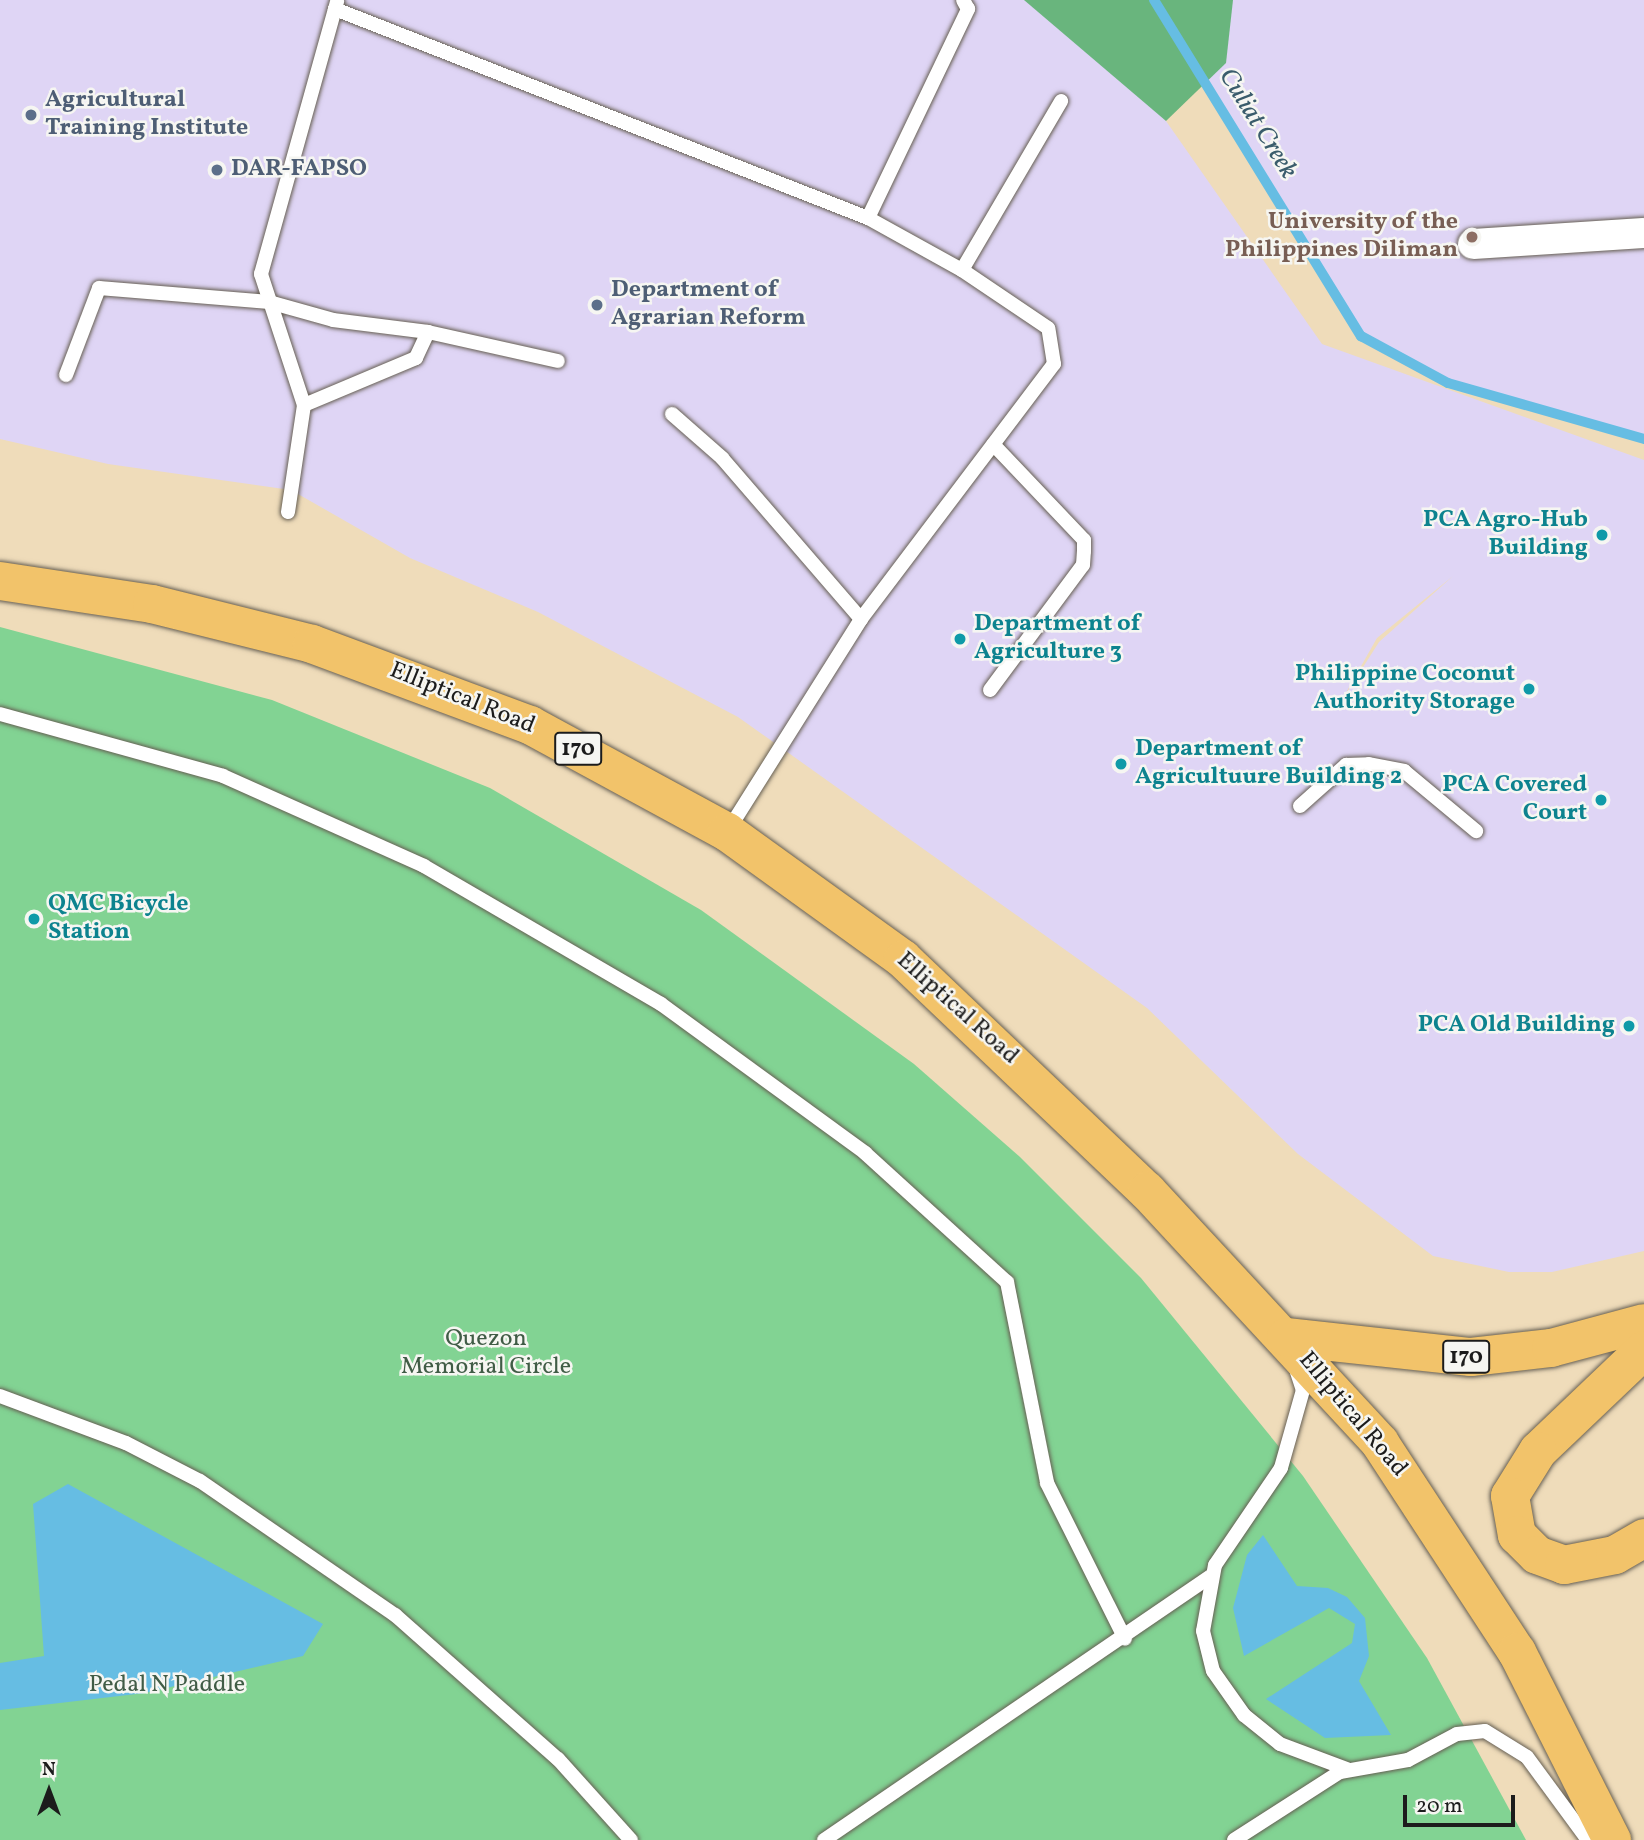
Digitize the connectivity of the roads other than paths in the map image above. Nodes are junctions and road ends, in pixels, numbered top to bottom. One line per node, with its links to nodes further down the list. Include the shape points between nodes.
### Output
1 (963, 0): 4 (lane, via 968,9)
2 (336, 5): 4 (lane); 8 (lane, via 263,255)
3 (1061, 101): 7 (lane)
4 (868, 218): 7 (lane)
5 (1644, 233): 6 (street)
6 (1473, 244)
7 (962, 270): 14 (lane, via 1041,320 1052,336 1051,369)
8 (269, 302): 9 (lane, via 333,320); 11 (lane, via 99,288); 12 (lane)
9 (428, 332): 10 (lane); 12 (lane, via 416,358)
10 (558, 361)
11 (65, 375)
12 (304, 405): 15 (lane)
13 (672, 414): 17 (lane, via 722,458)
14 (993, 444): 17 (lane); 18 (lane, via 1084,540 1084,551 1083,565)
15 (288, 512)
16 (0, 581): 22 (main road, Elliptical Road / 170, via 200,614 423,681 530,725)
17 (861, 619): 22 (lane)
18 (990, 690)
19 (0, 714): 29 (lane, via 223,776 424,866 661,1004 865,1153 1007,1282 1047,1483)
20 (1300, 806): 21 (lane, via 1346,765 1369,764 1404,771)
21 (1476, 831)
22 (727, 832): 24 (main road, Elliptical Road / 170, via 818,893 985,1031)
23 (1644, 1324): 24 (main road, 170, via 1551,1349 1471,1357)
24 (1286, 1337): 28 (lane, via 1303,1390 1294,1430 1282,1468 1237,1527); 35 (main road, Elliptical Road / 170, via 1422,1501 1517,1652)
25 (1644, 1350): 27 (main road, via 1538,1451 1510,1496 1517,1535 1537,1555 1564,1565 1615,1555)
26 (0, 1396): 31 (lane, via 126,1443 200,1481 395,1615 548,1751)
27 (1644, 1538)
28 (1211, 1577): 29 (lane); 30 (lane, via 1203,1632 1226,1696 1280,1744)
29 (1125, 1639): 32 (lane)
30 (1347, 1769): 33 (lane); 34 (lane, via 1395,1763 1457,1734 1485,1731 1527,1757)
31 (631, 1840)
32 (824, 1840)
33 (1234, 1840)
34 (1588, 1840)
35 (1612, 1840)

